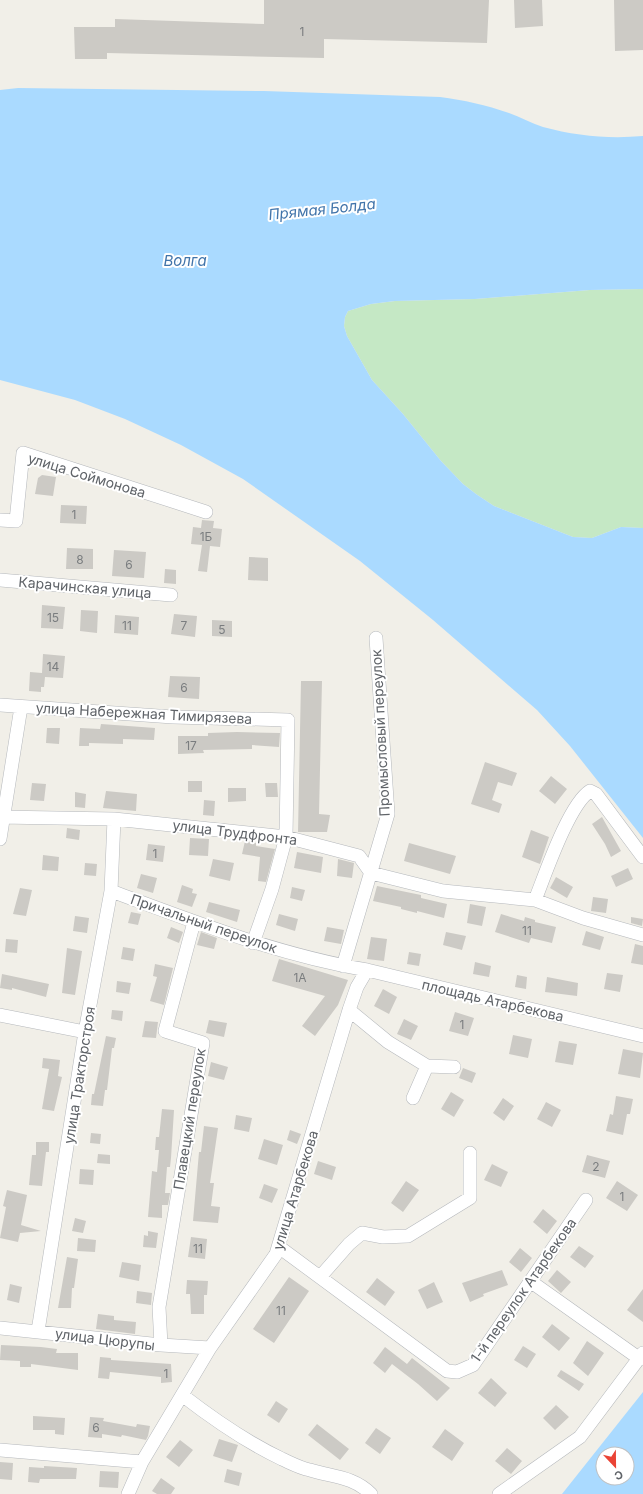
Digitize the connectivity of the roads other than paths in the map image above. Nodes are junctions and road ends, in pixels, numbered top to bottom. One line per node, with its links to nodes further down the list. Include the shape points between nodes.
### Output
1 (206, 512): 2 (street, улица Соймонова, via 23,453 16,521)
2 (0, 520)
3 (0, 580): 4 (street, Карачинская улица)
4 (171, 594)
5 (376, 638): 13 (street, Промысловый переулок, via 388,814)
6 (0, 705): 7 (street, улица Набережная Тимирязева)
7 (21, 707): 8 (street); 10 (street, улица Набережная Тимирязева, via 173,717 288,720)
8 (2, 817): 9 (street, улица Трудфронта); 11 (street)
9 (114, 819): 10 (street, улица Трудфронта); 14 (street, улица Тракторстроя)
10 (286, 837): 13 (street, улица Трудфронта, via 359,856); 18 (street, via 272,889)
11 (0, 839)
12 (643, 857): 15 (street, via 596,794 590,791 583,795 560,837)
13 (372, 873): 15 (street, via 443,891); 19 (street, Промысловый переулок)
14 (111, 890): 16 (street, Причальный переулок); 23 (street, улица Тракторстроя)
15 (535, 900): 17 (street, via 583,918)
16 (194, 922): 18 (street, Причальный переулок); 35 (street, Плавецкий переулок, via 165,1031 203,1043 159,1307)
17 (643, 935)
18 (253, 943): 19 (street, Причальный переулок)
19 (343, 966): 20 (street, площадь Атарбекова)
20 (367, 970): 21 (street, улица Атарбекова, via 357,987); 24 (street, площадь Атарбекова)
21 (349, 1010): 25 (street, via 388,1042); 30 (street, улица Атарбекова)
22 (0, 1015): 23 (street)
23 (85, 1032): 34 (street, улица Тракторстроя)
24 (643, 1036)
25 (427, 1066): 26 (street); 27 (street)
26 (454, 1067)
27 (413, 1098)
28 (470, 1153): 31 (street, via 470,1198 408,1236 383,1237 362,1233)
29 (586, 1200): 32 (street, 1-й переулок Атарбекова)
30 (278, 1247): 31 (street, 1-й переулок Атарбекова); 36 (street, улица Атарбекова, via 276,1254)
31 (320, 1277): 32 (street, 1-й переулок Атарбекова, via 447,1371 457,1372 472,1365)
32 (530, 1281): 37 (street)
33 (0, 1328): 34 (street, улица Цюрупы)
34 (38, 1331): 35 (street, улица Цюрупы)
35 (161, 1345): 36 (street, улица Цюрупы)
36 (210, 1348): 38 (street, улица Атарбекова)
37 (641, 1356): 43 (street, via 580,1437)
38 (182, 1395): 40 (street, улица Атарбекова); 42 (street, via 214,1420 281,1458 310,1471 339,1476)
39 (0, 1450): 40 (street)
40 (142, 1462): 41 (street, улица Атарбекова)
41 (128, 1494)
42 (371, 1494)
43 (499, 1494)

